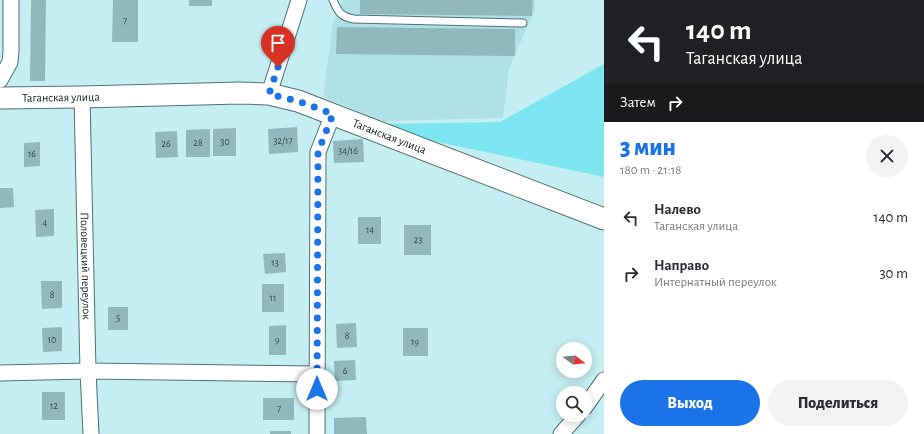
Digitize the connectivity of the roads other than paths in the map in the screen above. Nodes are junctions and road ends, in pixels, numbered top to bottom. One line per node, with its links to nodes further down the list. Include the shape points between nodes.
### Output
1 (11, 0): 5 (street, via 10,62)
2 (299, 0): 6 (street)
3 (333, 0): 4 (lane, via 341,15 354,19)
4 (523, 23)
5 (0, 80)
6 (269, 94): 7 (street, Таганская улица); 9 (street, Таганская улица)
7 (82, 97): 8 (street, Таганская улица); 11 (street, Половецкий переулок)
8 (0, 98)
9 (333, 114): 10 (street, Таганская улица); 13 (street, via 318,152)
10 (604, 218)
11 (88, 371): 12 (street); 13 (street); 17 (street, Половецкий переулок)
12 (0, 373)
13 (317, 374): 18 (street)
14 (604, 380): 15 (street)
15 (592, 397)
16 (572, 422): 19 (street)
17 (90, 434)
18 (317, 434)
19 (561, 434)

